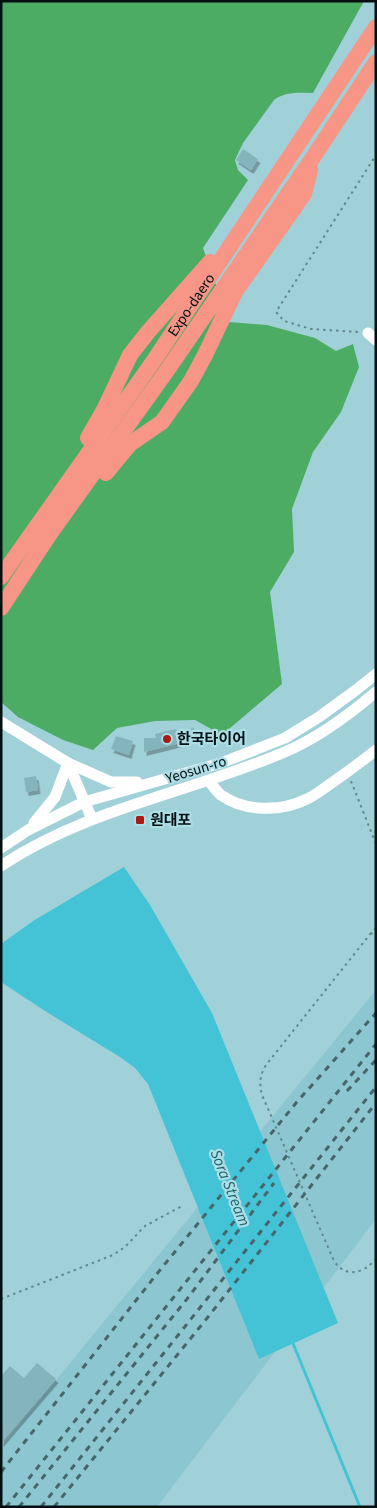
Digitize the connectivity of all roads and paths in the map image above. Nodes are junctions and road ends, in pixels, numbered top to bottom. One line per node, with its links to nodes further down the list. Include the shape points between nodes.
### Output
1 (376, 22): 7 (highway, via 282,148 246,212 212,259 130,355)
2 (376, 28): 7 (highway, Expo-daero)
3 (376, 62): 5 (highway, Expo-daero)
4 (376, 155): 6 (path, via 276,312 284,321 311,329)
5 (312, 159): 7 (highway, Expo-daero, via 168,369); 7 (highway, via 304,194 235,292 191,381 168,415 130,444 91,491)
6 (372, 336)
7 (43, 530): 8 (highway, Expo-daero); 9 (highway, Expo-daero)
8 (1, 577)
9 (1, 608)
10 (376, 674): 16 (street, Yeosun-ro, via 285,738 221,763)
11 (376, 692): 17 (street, Yeosun-ro, via 325,730 288,751)
12 (1, 722): 14 (street)
13 (376, 750): 15 (street)
14 (68, 763): 16 (street, via 111,782); 18 (street); 20 (street, via 55,797)
15 (348, 772): 17 (street, via 301,802 260,808 236,803 220,794); 21 (path)
16 (159, 781): 18 (street, Yeosun-ro)
17 (209, 781): 19 (street, Yeosun-ro)
18 (84, 802): 19 (street); 20 (street, Yeosun-ro)
19 (92, 819): 23 (street, Yeosun-ro, via 36,844)
20 (28, 830): 22 (street)
21 (376, 844)
22 (1, 848)
23 (1, 866)
24 (376, 928): 25 (path)
25 (371, 933): 26 (path); 28 (path, via 266,1065 260,1083 262,1095 334,1261 341,1269 358,1272)
26 (376, 936)
27 (182, 1206): 29 (path, via 145,1226 126,1247 113,1255)
28 (376, 1259)
29 (1, 1299)

